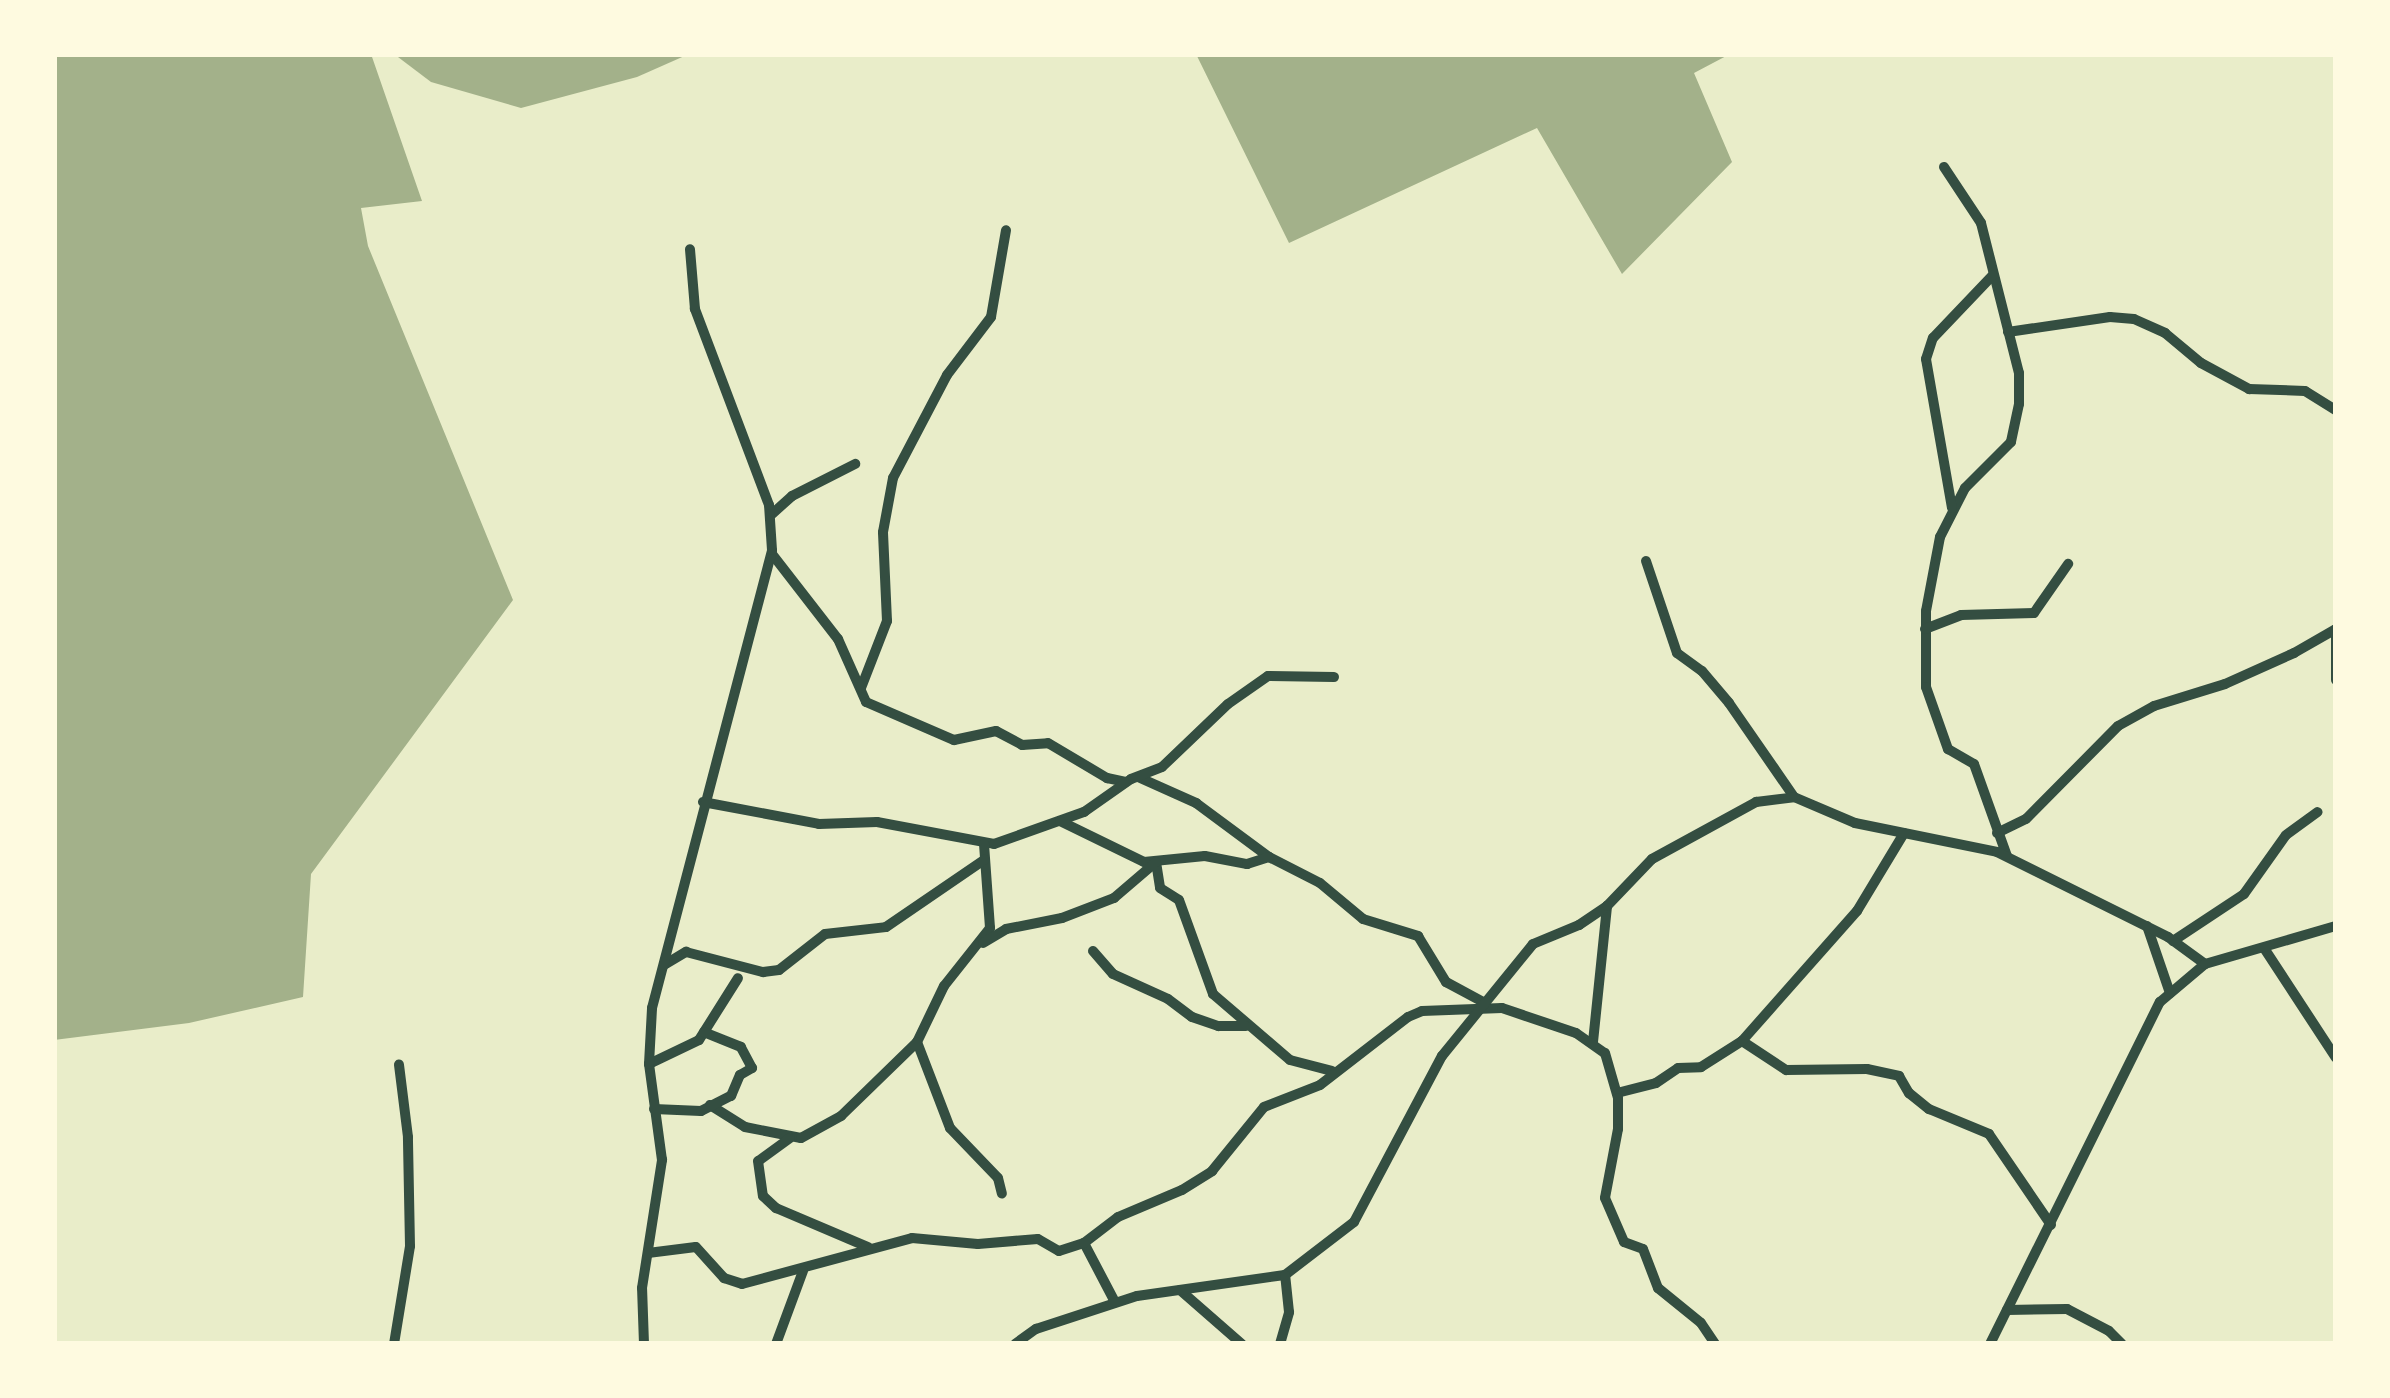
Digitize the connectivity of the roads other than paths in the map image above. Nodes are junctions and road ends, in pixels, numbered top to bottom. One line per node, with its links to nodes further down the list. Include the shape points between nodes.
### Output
1 (1944, 167): 4 (street, via 1981,224)
2 (1006, 230): 16 (street, via 991,317 947,375 893,478 883,532 887,621)
3 (690, 249): 9 (street, via 700,325)
4 (1993, 276): 5 (street); 8 (street, via 1933,338 1926,358)
5 (2008, 332): 6 (street, via 2134,320 2249,389 2305,391); 8 (street, via 2019,373 2011,442)
6 (2336, 410)
7 (855, 464): 9 (street)
8 (1952, 508): 13 (street)
9 (772, 514): 10 (street)
10 (772, 554): 16 (street, via 838,639); 19 (street)
11 (1646, 561): 18 (street, via 1678,653 1729,703)
12 (2068, 564): 13 (street, via 2035,614 1961,615)
13 (1925, 629): 23 (street, via 1937,731 1948,749 1974,764)
14 (1334, 677): 17 (street, via 1268,676 1162,766)
15 (2336, 680): 23 (street, via 2336,629 2225,684 2154,706 2118,726 2026,819)
16 (861, 688): 17 (street, via 866,702 950,739 1006,732 1022,745 1048,743 1107,778)
17 (1132, 779): 21 (street); 26 (street, via 1196,803)
18 (1794, 797): 22 (street); 29 (street, via 1706,825 1652,859)
19 (704, 802): 24 (street); 37 (street)
20 (2318, 812): 32 (street, via 2286,835 2244,894)
21 (1060, 820): 24 (street); 28 (street)
22 (1904, 833): 25 (street); 43 (street, via 1857,911)
23 (1997, 833): 25 (street)
24 (984, 844): 27 (street)
25 (2007, 856): 30 (street)
26 (1269, 857): 28 (street, via 1247,864 1205,856); 40 (street, via 1320,883 1363,919 1418,936 1446,982)
27 (984, 860): 33 (street, via 992,919); 37 (street, via 886,927 825,934 778,970 686,952)
28 (1156, 862): 33 (street, via 1114,898 1006,928); 41 (street, via 1160,888 1179,900 1207,984)
29 (1607, 906): 40 (street, via 1533,944); 45 (street)
30 (2147, 926): 32 (street); 39 (street)
31 (2336, 926): 34 (street)
32 (2173, 940): 36 (street)
33 (979, 946): 44 (street, via 944,986)
34 (2264, 948): 36 (street); 46 (street)
35 (1093, 951): 41 (street, via 1113,974 1192,1017)
36 (2205, 964): 39 (street)
37 (662, 967): 47 (street)
38 (738, 978): 42 (street)
39 (2170, 994): 55 (street, via 2154,1011)
40 (1479, 1005): 45 (street, via 1527,1012); 49 (street, via 1408,1017); 60 (street, via 1405,1119 1354,1222)
41 (1246, 1026): 49 (street, via 1290,1060)
42 (704, 1032): 47 (street); 51 (street, via 741,1047 753,1064 731,1096)
43 (1742, 1041): 50 (street, via 1701,1067); 55 (street, via 1786,1070 1898,1076 1929,1109 1989,1134)
44 (917, 1042): 53 (street, via 841,1116); 54 (street, via 950,1128 998,1178)
45 (1593, 1042): 50 (street, via 1605,1053)
46 (2336, 1058)
47 (649, 1064): 52 (street)
48 (399, 1065): 64 (street, via 410,1246)
49 (1332, 1071): 56 (street, via 1311,1090 1264,1107 1212,1171)
50 (1617, 1093): 70 (street, via 1618,1140 1605,1198 1624,1242 1642,1247 1658,1288)
51 (710, 1105): 52 (street); 53 (street, via 745,1127)
52 (654, 1109): 58 (street, via 662,1160)
53 (790, 1138): 57 (street, via 758,1161 763,1196)
54 (1002, 1194)
55 (2051, 1225): 63 (street)
56 (1084, 1243): 57 (street, via 1059,1251 1038,1239 978,1244 928,1237); 62 (street)
57 (871, 1248): 59 (street)
58 (648, 1253): 59 (street, via 696,1247 724,1278 742,1284); 65 (street)
59 (803, 1271): 66 (street)
60 (1285, 1275): 61 (street); 69 (street, via 1289,1312)
61 (1180, 1290): 62 (street); 68 (street)
62 (1115, 1302): 67 (street)
63 (2007, 1310): 71 (street); 72 (street, via 2067,1309)
64 (394, 1344)
65 (644, 1344)
66 (776, 1344)
67 (1015, 1344)
68 (1242, 1344)
69 (1280, 1344)
70 (1715, 1344)
71 (1990, 1344)
72 (2122, 1344)

